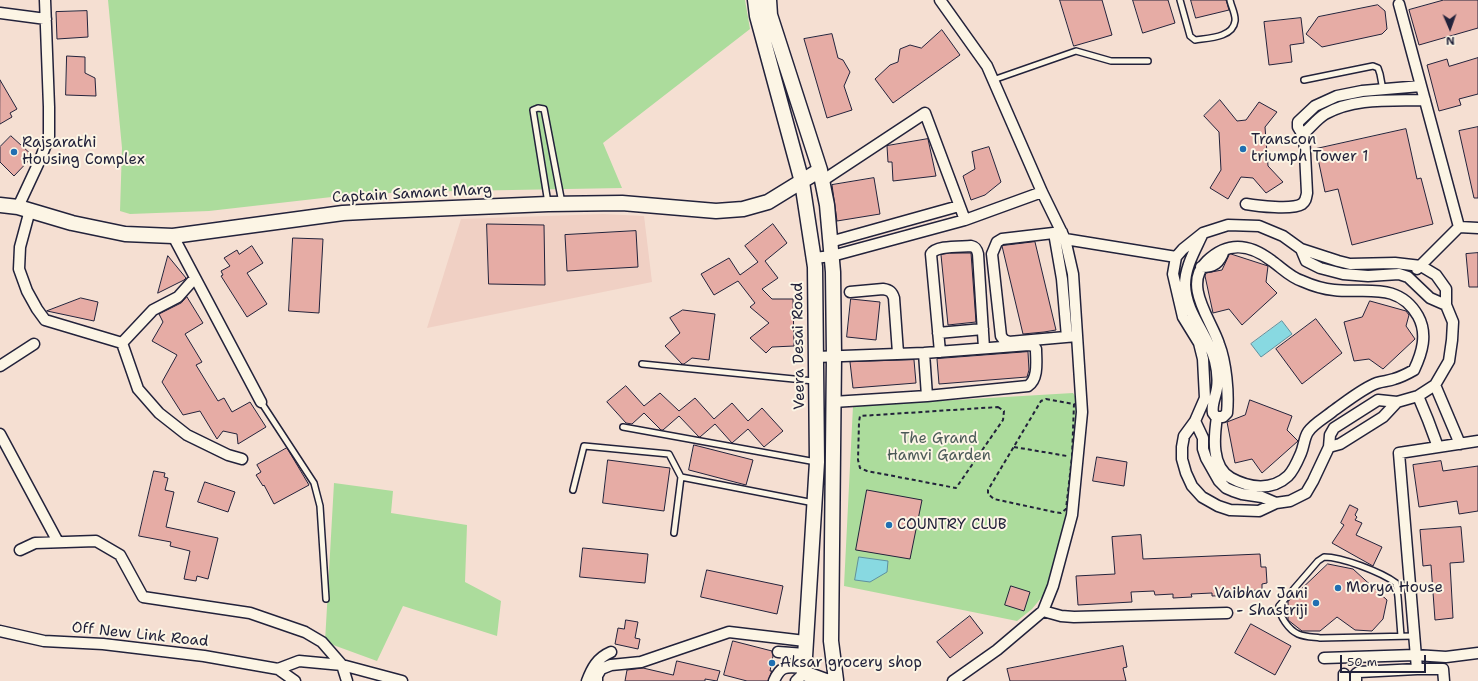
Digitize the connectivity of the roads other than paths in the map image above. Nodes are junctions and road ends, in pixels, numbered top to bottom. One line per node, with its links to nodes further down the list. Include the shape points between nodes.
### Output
1 (44, 0): 9 (street)
2 (755, 0): 10 (street, Veera Desai Road)
3 (769, 0): 10 (street, via 770,15)
4 (940, 0): 12 (street, via 987,66)
5 (1180, 0): 6 (lane, via 1190,36 1195,40 1227,34 1235,21)
6 (1230, 0)
7 (1399, 4): 14 (street)
8 (0, 13): 9 (street)
9 (46, 19): 24 (street, via 49,137 39,162)
10 (766, 24): 18 (street); 19 (street, Veera Desai Road)
11 (1148, 61): 12 (lane, via 1111,61 1076,51)
12 (993, 80): 20 (street)
13 (1304, 80): 15 (lane, via 1373,66 1380,71)
14 (1421, 86): 15 (street); 16 (street)
15 (1383, 90): 17 (street, via 1337,96 1315,106 1298,122 1299,130)
16 (1425, 100): 17 (street, via 1365,102 1343,106 1324,115); 27 (street)
17 (1304, 133): 23 (street, via 1307,193 1303,204 1264,207)
18 (821, 175): 19 (street, Captain Samant Marg); 25 (street, via 925,113); 32 (street, via 827,204)
19 (802, 182): 22 (street, Captain Samant Marg, via 768,202 743,209 716,211 622,203); 36 (street, Veera Desai Road)
20 (1042, 192): 26 (street); 30 (street)
21 (548, 204): 22 (street, Captain Samant Marg); 22 (lane, via 533,110 538,108 544,110); 31 (street, Captain Samant Marg, via 343,213)
22 (562, 204)
23 (1246, 204)
24 (10, 205): 31 (street, Captain Samant Marg, via 72,223 125,234); 45 (street, via 20,247 19,269 27,291 45,320)
25 (959, 206): 26 (street); 32 (street)
26 (965, 220): 34 (street)
27 (1459, 227): 28 (street); 37 (street)
28 (1478, 228)
29 (1203, 233): 33 (street, via 1228,225 1259,226 1283,236); 35 (street); 62 (street, via 1188,265 1186,297 1216,362 1217,388 1213,414)
30 (1060, 235): 35 (street); 44 (street, via 1073,274); 44 (street, via 1002,239 997,242 992,254 1001,336 1009,342)
31 (173, 236): 39 (street)
32 (830, 242): 34 (street)
33 (1302, 249): 37 (street, via 1350,264 1395,263); 38 (street, via 1306,261 1320,268 1343,274 1399,274)
34 (832, 256): 36 (street); 52 (street)
35 (1176, 257): 63 (street, via 1173,274 1179,305 1183,317 1199,343 1202,359 1205,398)
36 (814, 258): 51 (street, Veera Desai Road)
37 (1421, 266): 38 (street); 41 (street, via 1436,275 1446,289)
38 (1408, 277): 41 (street, via 1430,298)
39 (194, 279): 45 (street, via 178,297 153,310); 59 (street)
40 (850, 292): 50 (street, via 883,289 892,292)
41 (1446, 305): 56 (street, via 1453,322 1452,340 1449,361)
42 (983, 329): 43 (street); 43 (street, via 977,250 971,246 941,248 931,254); 47 (street)
43 (938, 333): 48 (street)
44 (1072, 336): 81 (street, via 1082,412 1072,515 1053,586)
45 (122, 343): 70 (street, via 138,389 159,413 187,435)
46 (34, 344): 54 (street)
47 (984, 348): 48 (street); 57 (street, via 1034,346 1035,374 1032,384)
48 (940, 352): 49 (street)
49 (924, 353): 50 (street); 57 (street)
50 (898, 354): 52 (street)
51 (816, 356): 52 (street); 55 (street, Veera Desai Road)
52 (834, 356): 60 (street)
53 (642, 364): 55 (lane)
54 (0, 366)
55 (817, 382): 71 (street, Veera Desai Road)
56 (1435, 385): 58 (street); 67 (street)
57 (927, 396): 60 (street)
58 (1418, 396): 61 (street); 69 (street)
59 (260, 402): 80 (lane, via 314,483 320,506)
60 (833, 402): 75 (street)
61 (1397, 402): 68 (street, via 1383,417 1340,444); 68 (street, via 1378,400 1357,412 1334,428 1330,435)
62 (1217, 417): 62 (street, via 1214,443 1221,469 1240,483 1251,486 1277,484 1292,470 1308,433 1316,425 1375,383 1393,380 1414,370 1424,339 1422,322 1404,300 1393,294 1314,286 1291,276 1255,250 1245,247 1224,250 1218,263 1201,268 1197,279 1198,296 1220,345 1228,390 1227,413 1223,417)
63 (1195, 421): 76 (street, via 1203,438 1206,458 1219,481 1233,491 1262,497); 76 (street, via 1184,436 1182,459 1192,486 1202,497 1218,506 1238,510 1260,511)
64 (623, 427): 71 (lane)
65 (0, 434): 78 (street)
66 (1478, 441): 67 (street)
67 (1460, 444): 69 (street)
68 (1329, 447): 76 (street, via 1306,492 1290,501)
69 (1438, 447): 85 (street, via 1399,452)
70 (242, 459)
71 (818, 462): 74 (street, Veera Desai Road)
72 (681, 477): 73 (lane, via 669,454 584,446); 74 (lane); 77 (lane)
73 (573, 490)
74 (815, 503): 75 (street); 86 (street, Veera Desai Road)
75 (832, 503): 103 (street)
76 (1276, 503)
77 (674, 533)
78 (58, 542): 79 (street, via 35,543); 92 (street, via 96,541 120,555 142,597 250,613 305,632 322,642)
79 (20, 550)
80 (326, 599)
81 (1043, 611): 82 (street, via 1074,617); 96 (street)
82 (1227, 613)
83 (0, 631): 93 (street, Off New Link Road, via 44,641 104,644 204,656)
84 (1401, 636): 84 (lane, via 1309,637 1297,633 1288,626 1281,616 1279,606 1318,561 1324,557 1342,559 1396,583); 85 (lane)
85 (1414, 636): 90 (street)
86 (805, 647): 88 (street); 95 (street, Veera Desai Road); 101 (street, via 729,632 641,662 611,665 601,669)
87 (611, 652): 100 (street, via 596,662)
88 (778, 652)
89 (1478, 653): 90 (street, via 1446,657)
90 (1415, 655): 91 (street); 94 (street)
91 (1324, 658)
92 (342, 665): 93 (street, Off New Link Road, via 299,662); 98 (street); 99 (street, Off New Link Road)
93 (278, 669): 97 (street, Off New Link Road)
94 (1417, 669): 105 (street, via 1359,672 1356,674); 106 (street, via 1443,669)
95 (801, 674): 102 (street, via 787,667 782,668); 103 (street)
96 (962, 677): 104 (street)
97 (295, 681)
98 (347, 681)
99 (402, 681)
100 (587, 681)
101 (597, 681)
102 (774, 681)
103 (832, 681)
104 (953, 681)
105 (1356, 681)
106 (1444, 681)

